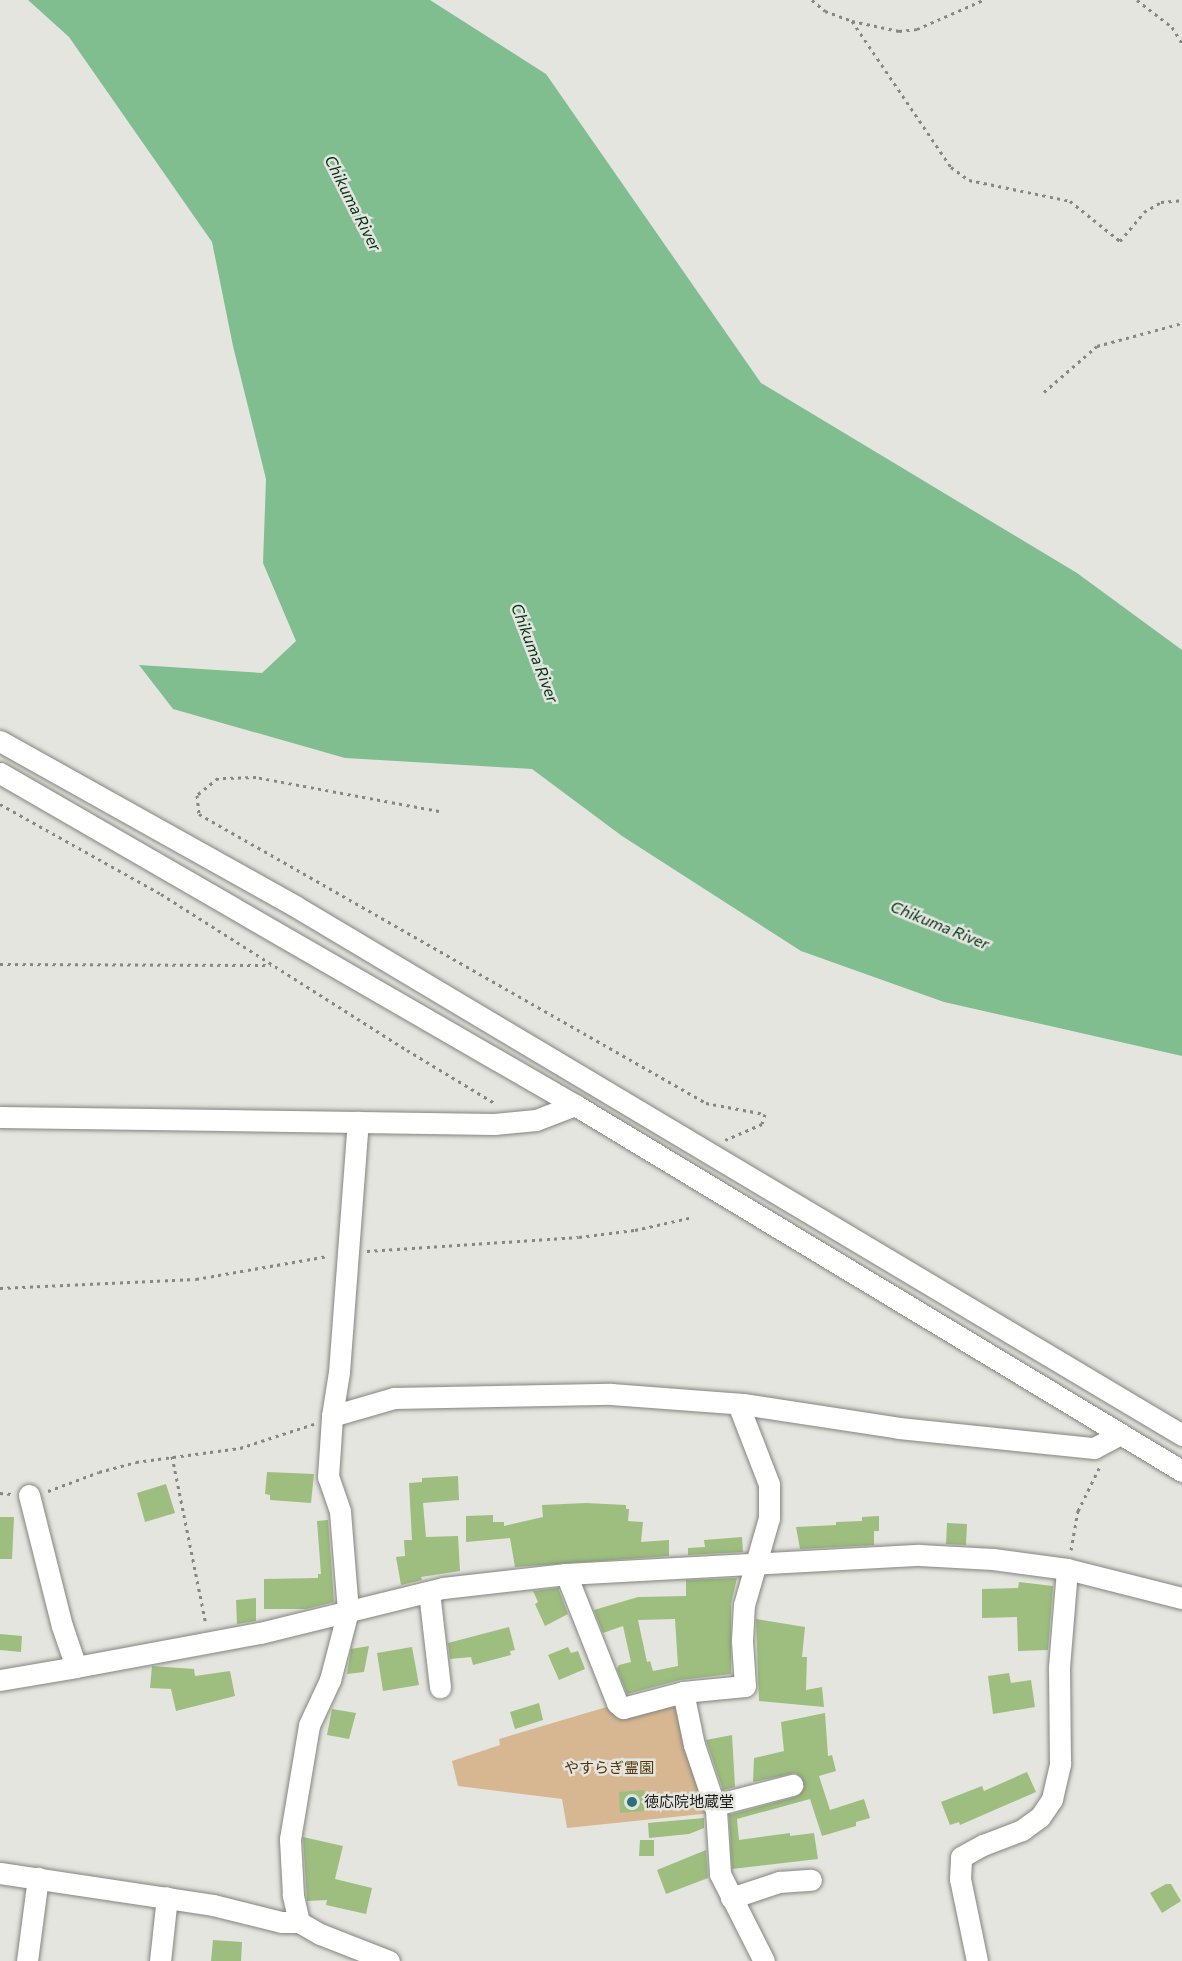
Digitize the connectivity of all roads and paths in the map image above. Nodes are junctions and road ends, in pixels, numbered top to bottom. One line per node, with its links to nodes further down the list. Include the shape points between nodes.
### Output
1 (812, 0): 4 (path, via 825,11)
2 (983, 0): 4 (path, via 917,29 884,30)
3 (1137, 0): 5 (path, via 1172,27)
4 (852, 21): 6 (path, via 951,168 969,180 1070,201 1120,241 1144,212 1161,202)
5 (1182, 43)
6 (1182, 200)
7 (1182, 323): 8 (path, via 1097,346)
8 (1044, 392)
9 (0, 741): 19 (street, via 295,906)
10 (0, 772): 15 (street)
11 (0, 804): 14 (path, via 161,894)
12 (439, 811): 19 (path, via 256,777 218,778 197,795 199,814 706,1104 765,1113 762,1124 717,1143)
13 (0, 964): 14 (path)
14 (273, 965): 18 (path, via 498,1104)
15 (575, 1105): 18 (street, via 536,1120); 22 (street)
16 (0, 1117): 17 (street)
17 (358, 1122): 18 (street); 21 (street, via 339,1372)
18 (512, 1122)
19 (709, 1155): 23 (street)
20 (738, 1404): 21 (street, via 611,1394 394,1398); 22 (street, via 899,1428 1094,1448); 29 (street, via 769,1484 769,1518)
21 (332, 1416): 24 (path, via 240,1448); 34 (street, via 328,1477 340,1511)
22 (1120, 1434): 26 (street)
23 (1182, 1435)
24 (172, 1456): 28 (path, via 99,1472); 35 (path)
25 (1103, 1462): 30 (path, via 1078,1511)
26 (1182, 1471)
27 (0, 1493): 28 (path)
28 (29, 1495): 36 (street)
29 (755, 1563): 30 (street, via 919,1555); 31 (street); 39 (street, via 744,1605 745,1686)
30 (1067, 1569): 33 (street); 52 (street, via 1059,1667 1060,1763 1052,1799 1040,1817 1022,1830 961,1857 960,1879)
31 (566, 1574): 32 (street, via 496,1580); 39 (street, via 616,1703 623,1707)
32 (429, 1592): 34 (street); 38 (street)
33 (1182, 1598)
34 (348, 1611): 35 (street); 47 (street, via 330,1680 309,1725 290,1839 293,1895)
35 (209, 1641): 36 (street)
36 (76, 1666): 37 (street)
37 (0, 1680)
38 (440, 1688)
39 (683, 1692): 41 (street, via 694,1745)
40 (792, 1785): 41 (street)
41 (715, 1805): 46 (street, via 720,1874)
42 (0, 1873): 43 (street)
43 (38, 1878): 45 (street); 48 (street)
44 (811, 1880): 46 (street, via 778,1882)
45 (167, 1897): 47 (street, via 281,1922); 49 (street)
46 (731, 1898): 51 (street)
47 (299, 1922): 50 (street)
48 (27, 1961)
49 (160, 1961)
50 (389, 1961)
51 (764, 1961)
52 (977, 1961)

